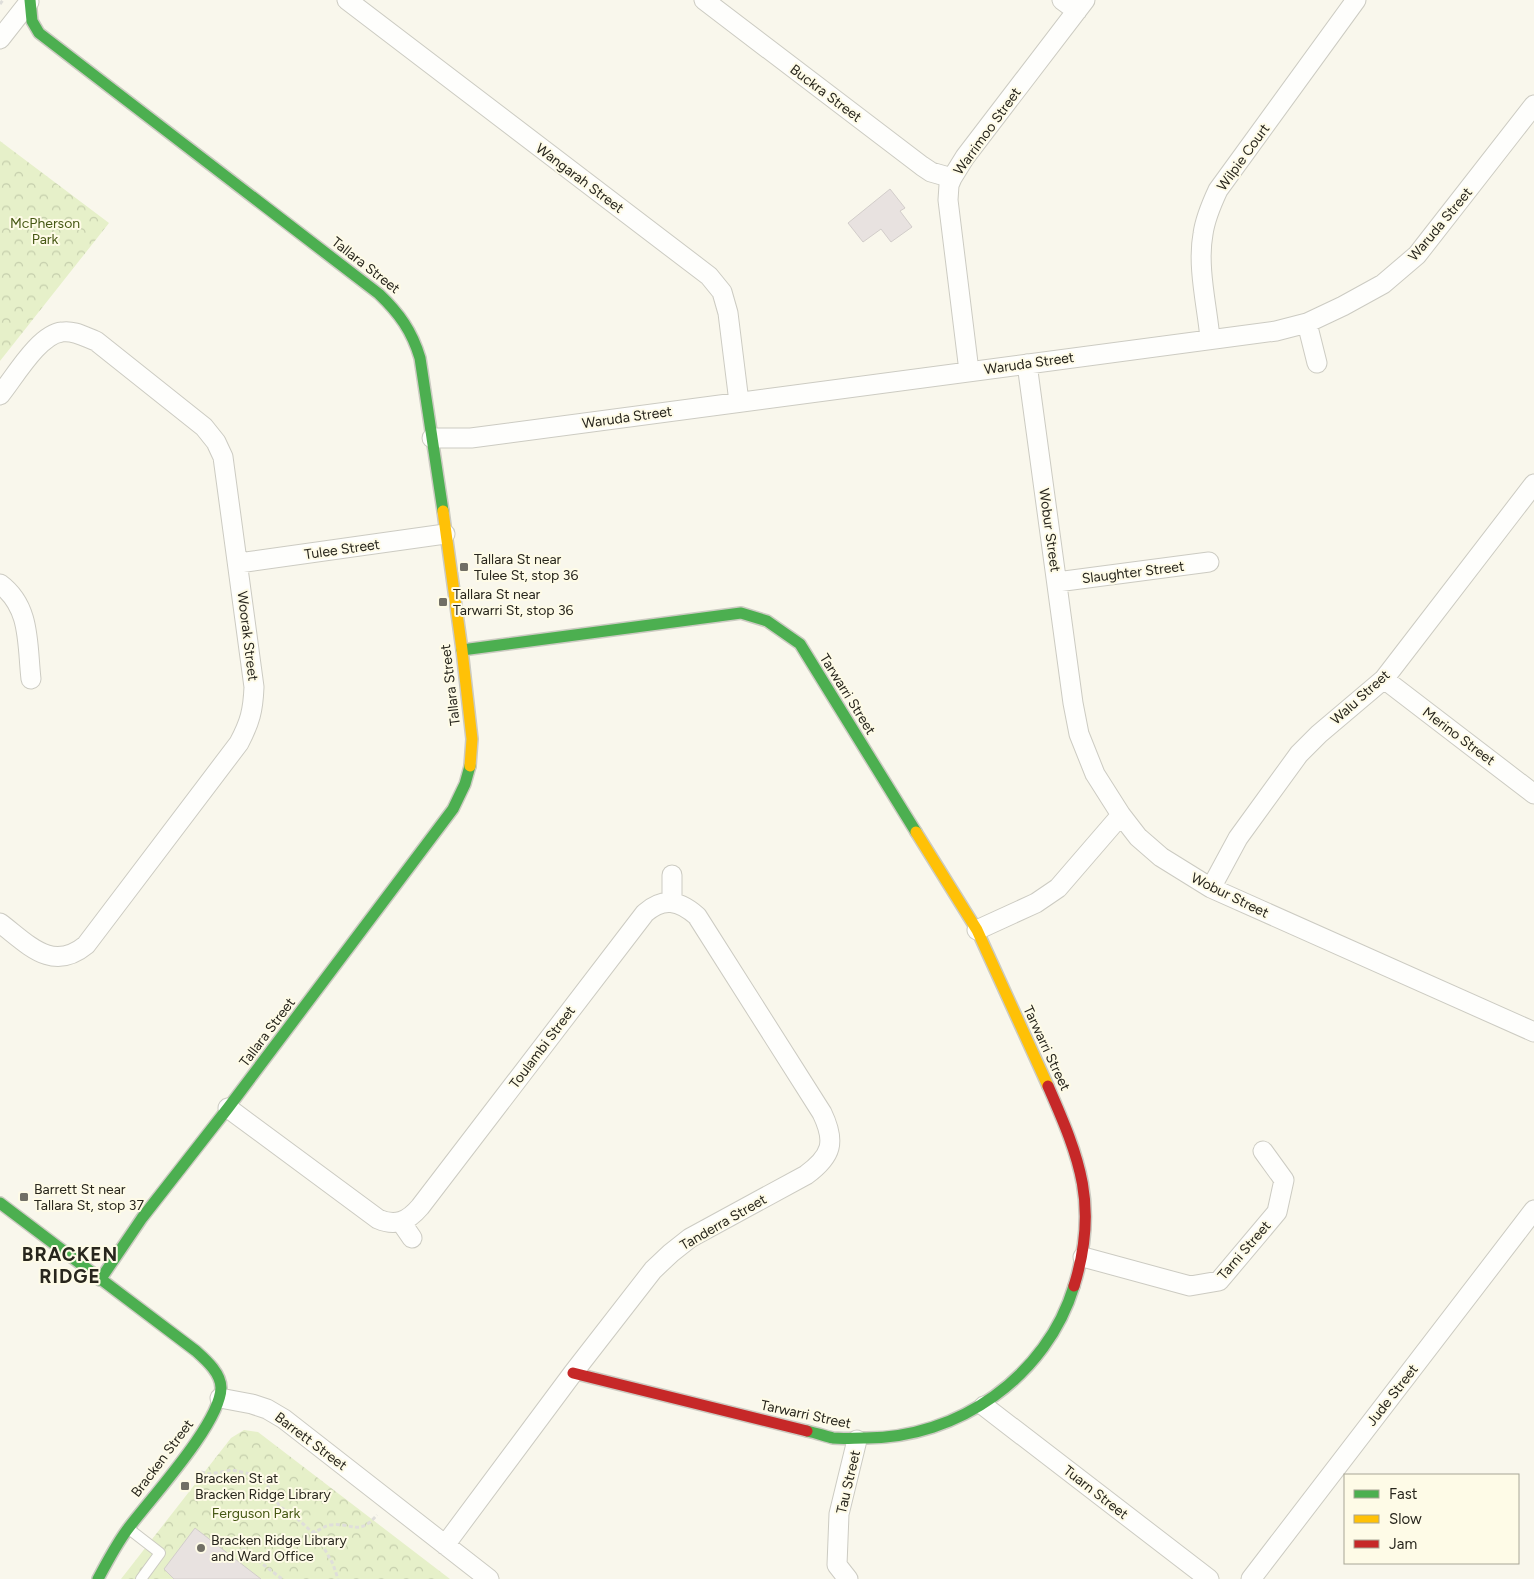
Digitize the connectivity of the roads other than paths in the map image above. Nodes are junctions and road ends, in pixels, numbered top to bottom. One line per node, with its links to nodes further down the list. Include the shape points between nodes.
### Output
1 (347, 0): 15 (street, Wangarah Street, via 709,276 722,292 728,312)
2 (704, 0): 8 (street, Buckra Street, via 930,172)
3 (1356, 0): 10 (street, Wilpie Court, via 1218,190 1208,211 1201,259)
4 (29, 1): 6 (street); 16 (street, Tallara Street, via 34,26 48,40 394,308 419,349)
5 (1075, 4): 8 (street, Warrimoo Street)
6 (0, 39)
7 (1534, 105): 9 (street, Waruda Street, via 1417,255 1383,284)
8 (952, 178): 13 (street, Warrimoo Street, via 948,200)
9 (1307, 323): 10 (street, Waruda Street, via 1276,331); 11 (street)
10 (1210, 338): 12 (street, Waruda Street)
11 (1317, 363)
12 (1027, 364): 13 (street, Waruda Street); 21 (street, Wobur Street)
13 (969, 371): 15 (street, Waruda Street)
14 (0, 396): 20 (street, Woorak Street, via 50,335 62,332 79,334 96,341 186,411 216,442 223,457)
15 (739, 402): 16 (street, Waruda Street, via 471,438)
16 (432, 438): 18 (street, Tallara Street)
17 (1534, 484): 25 (street, Walu Street)
18 (445, 534): 20 (street, Tulee Street); 23 (street, Tallara Street)
19 (1209, 562): 21 (street, Slaughter Street)
20 (238, 563): 31 (street, Woorak Street, via 254,687 249,724 239,743 86,945 77,952 63,957 42,954)
21 (1057, 582): 27 (street, Wobur Street, via 1079,734 1095,774)
22 (0, 584): 24 (street, via 16,600 23,614)
23 (462, 650): 32 (street, Tarwarri Street, via 741,613 767,621 800,644); 34 (street, Tallara Street, via 472,752 466,782 454,810)
24 (31, 679)
25 (1384, 679): 26 (street, Merino Street); 29 (street, Walu Street, via 1299,754 1238,838)
26 (1534, 794)
27 (1121, 816): 29 (street, Wobur Street, via 1161,857); 32 (street, via 1058,888 1036,903)
28 (672, 875): 30 (street)
29 (1210, 888): 33 (street, Wobur Street)
30 (672, 902): 38 (street, Toulambi Street, via 652,906 645,913 420,1207); 42 (street, Tanderra Street, via 697,916 816,1104 828,1126 828,1152 806,1175 690,1238 671,1252 652,1270)
31 (0, 923)
32 (976, 930): 40 (street, Tarwarri Street, via 1066,1125 1077,1156 1086,1208)
33 (1534, 1032)
34 (228, 1108): 38 (street, via 378,1219); 41 (street, Tallara Street, via 142,1218)
35 (1264, 1151): 40 (street, Tarni Street, via 1284,1180 1277,1212 1219,1281 1190,1286)
36 (0, 1203): 41 (street)
37 (1534, 1210): 54 (street, Jude Street)
38 (401, 1222): 39 (street)
39 (412, 1238)
40 (1083, 1257): 44 (street, Tarwarri Street, via 1070,1304 1060,1326 1027,1370)
41 (100, 1280): 43 (street, via 207,1361 218,1379)
42 (573, 1373): 45 (street, Tarwarri Street, via 814,1434); 47 (street, Tanderra Street)
43 (220, 1398): 46 (street, Bracken Street, via 195,1442); 47 (street, Barrett Street, via 252,1404 284,1418)
44 (984, 1406): 45 (street, Tarwarri Street, via 927,1431 897,1438); 53 (street, Tuarn Street)
45 (857, 1440): 52 (street, Tau Street, via 839,1514 837,1565)
46 (126, 1531): 48 (street, Bracken Street); 49 (street, Bracken Street); 50 (lane, via 160,1553)
47 (445, 1545): 51 (street, Barrett Street)
48 (92, 1565)
49 (98, 1579)
50 (141, 1579)
51 (489, 1579)
52 (848, 1579)
53 (1209, 1579)
54 (1250, 1579)

